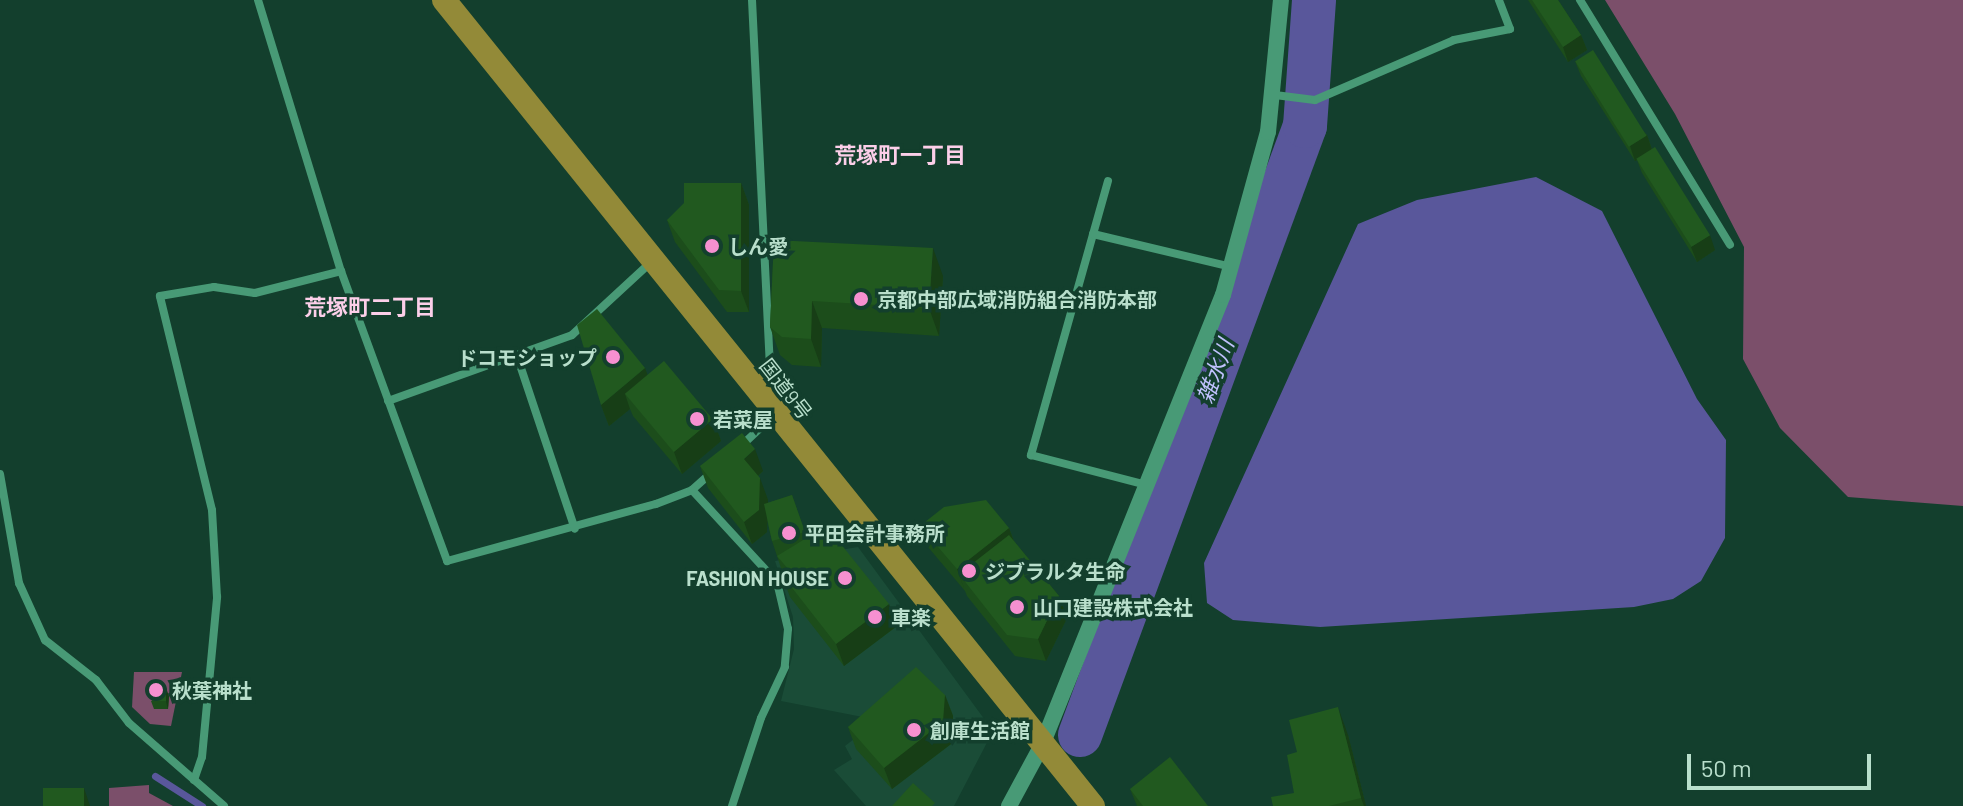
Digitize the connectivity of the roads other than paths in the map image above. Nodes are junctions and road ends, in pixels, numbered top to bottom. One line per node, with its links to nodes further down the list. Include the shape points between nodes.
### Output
1 (258, 0): 13 (street)
2 (444, 0): 11 (highway, 国道9号)
3 (752, 0): 15 (street, via 770,371)
4 (1281, 0): 7 (street)
5 (1499, 0): 7 (street, via 1510,29 1454,40 1315,100)
6 (1580, 0): 10 (street)
7 (1275, 95): 12 (street)
8 (1108, 181): 9 (street)
9 (1093, 234): 12 (street); 21 (street, via 1031,455)
10 (1730, 245)
11 (653, 259): 14 (street, via 572,335); 15 (highway, 国道9号)
12 (1231, 267): 21 (street)
13 (341, 271): 16 (street); 25 (street, via 255,293 214,287 160,296 212,510 217,597 202,757)
14 (517, 356): 16 (street); 23 (street)
15 (755, 388): 17 (highway, 国道9号)
16 (388, 401): 23 (street, via 447,561)
17 (775, 415): 18 (street); 24 (highway, 国道9号)
18 (734, 452)
19 (723, 462): 22 (street)
20 (0, 474): 25 (street, via 19,583 45,640 96,680 129,723)
21 (1148, 485): 24 (street)
22 (692, 490): 23 (street); 27 (street, via 777,582 788,629 785,667 761,718)
23 (575, 529)
24 (1042, 745): 28 (street); 29 (highway, 国道9号)
25 (194, 780): 26 (street)
26 (222, 806)
27 (732, 806)
28 (1009, 806)
29 (1093, 806)

